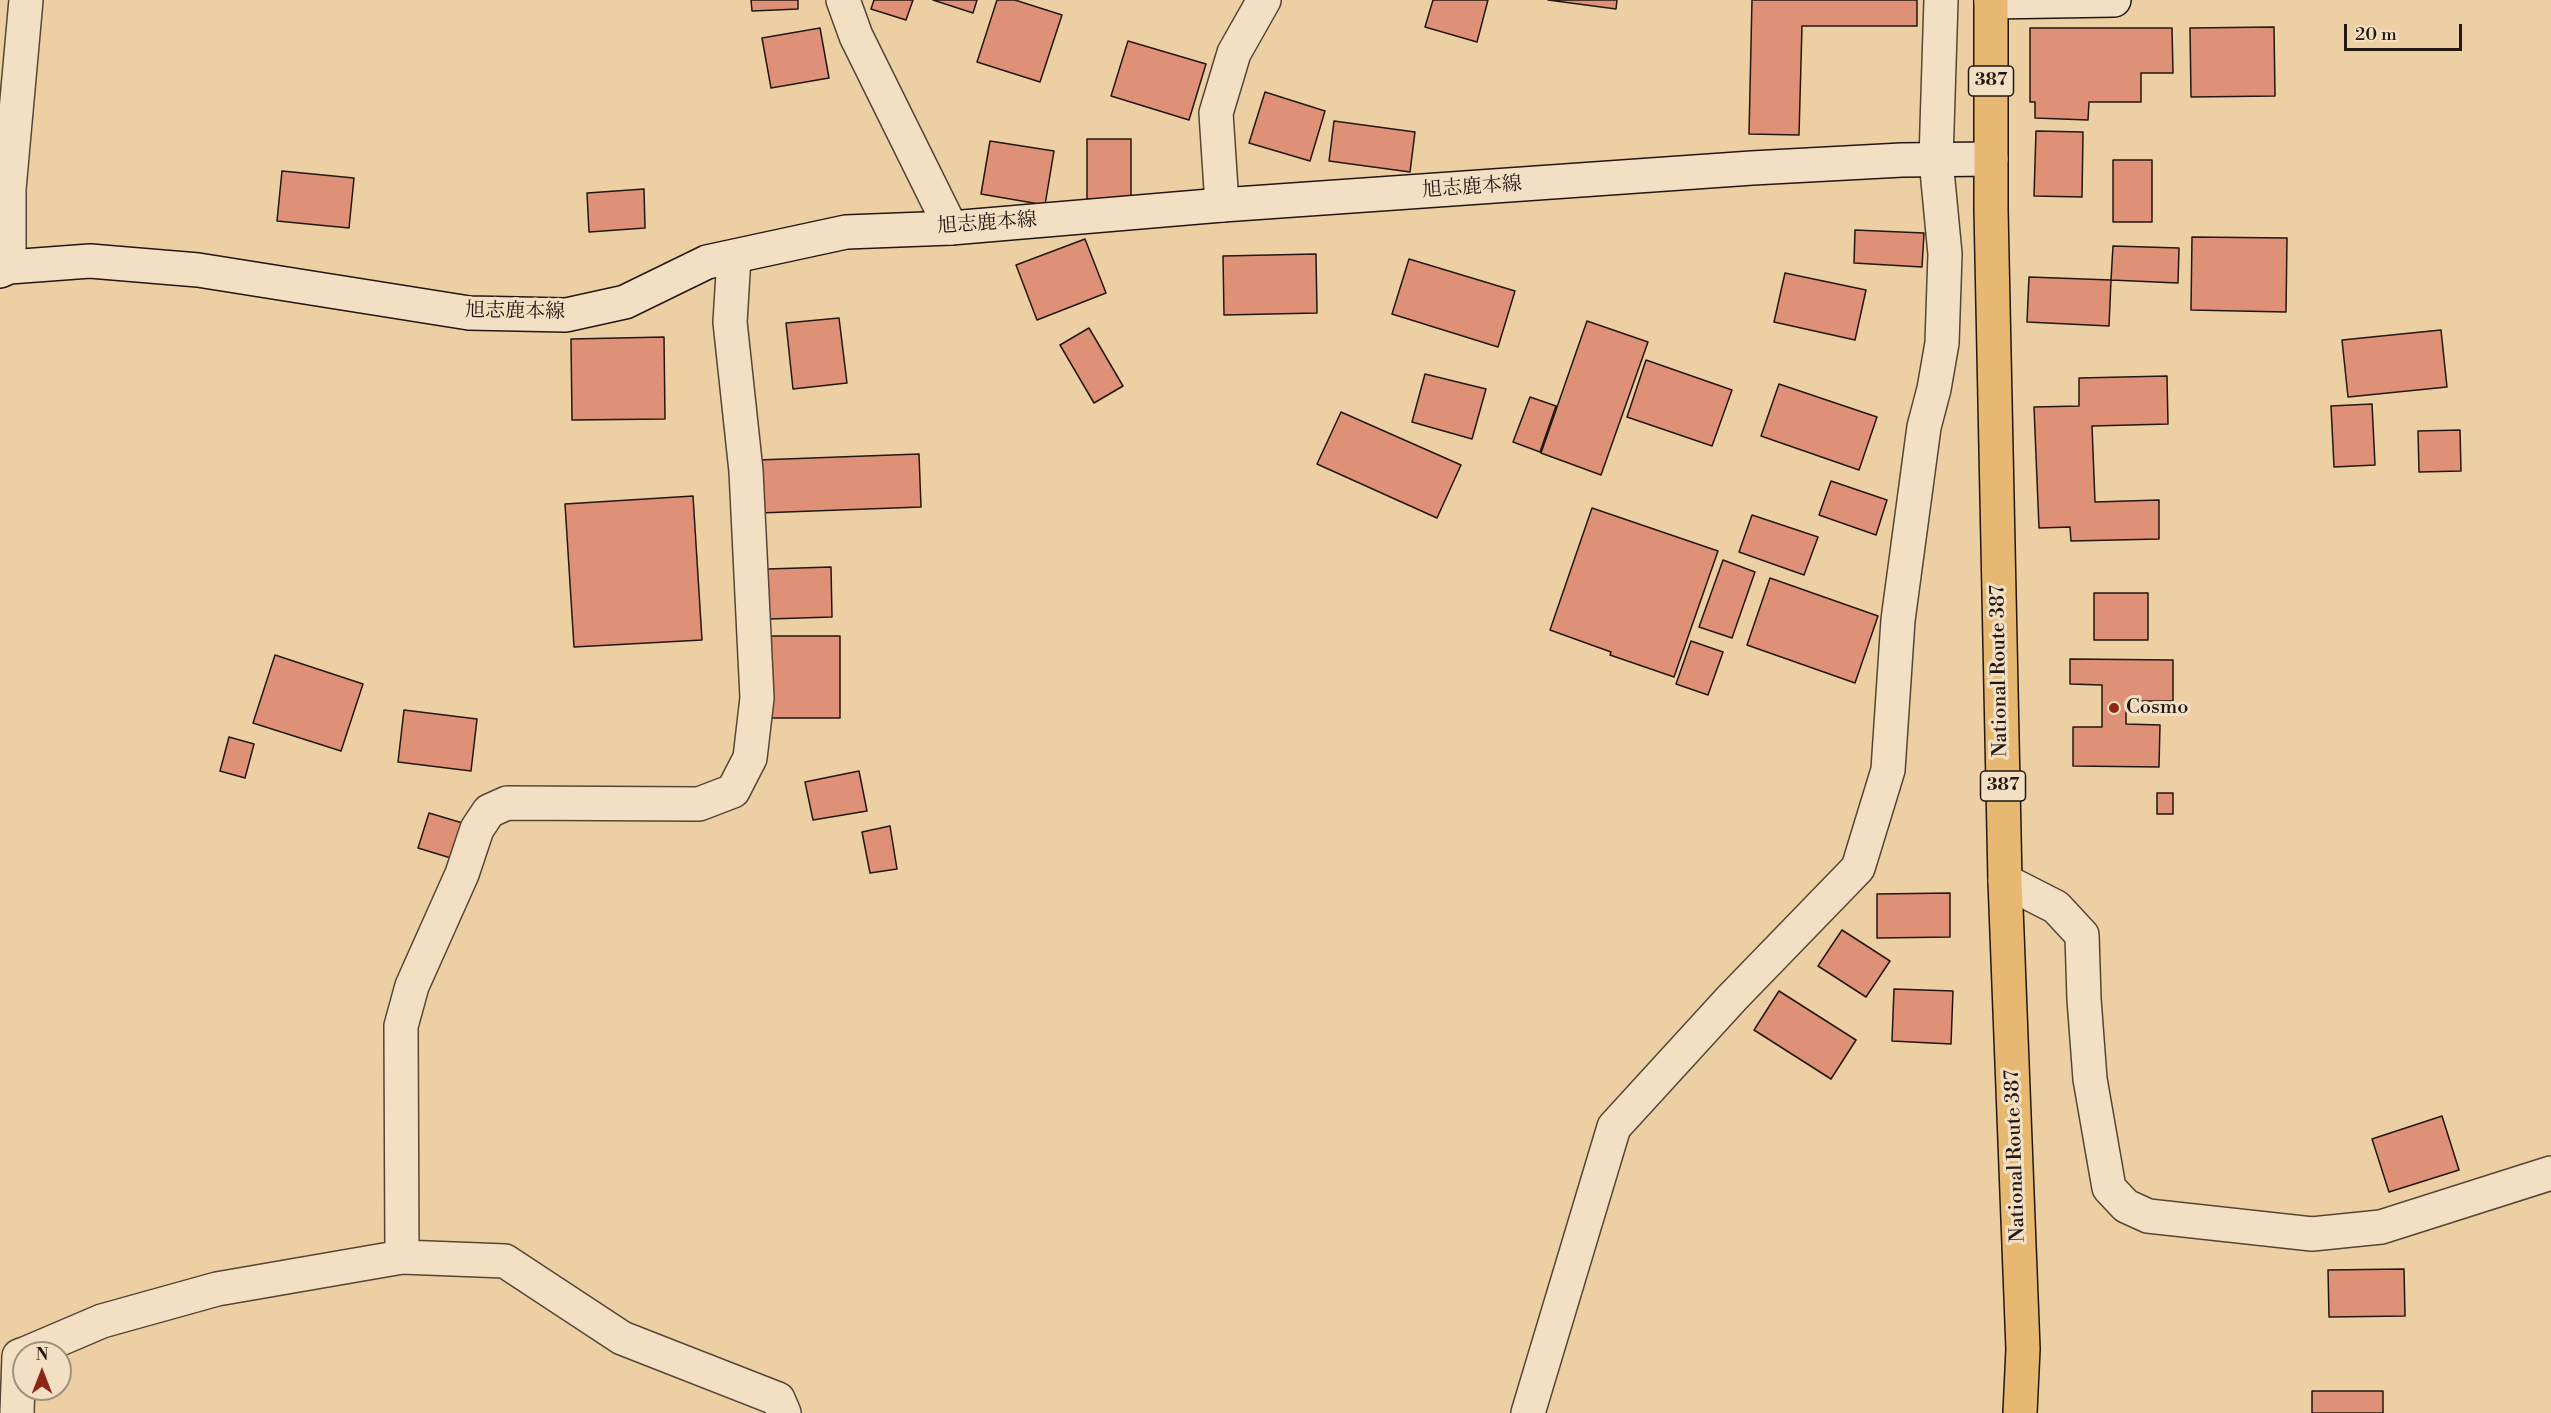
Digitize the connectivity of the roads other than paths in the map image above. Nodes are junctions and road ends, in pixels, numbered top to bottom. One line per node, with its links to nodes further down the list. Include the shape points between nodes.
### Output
1 (26, 0): 12 (street)
2 (843, 0): 10 (street, via 856,36)
3 (1264, 0): 9 (street, via 1234,53 1216,113)
4 (1941, 0): 8 (street)
5 (2114, 0): 6 (street)
6 (1991, 1): 7 (highway, National Route 387 / 387)
7 (1991, 159): 8 (street, 旭志鹿本線); 13 (highway, National Route 387 / 387)
8 (1936, 160): 9 (street, 旭志鹿本線, via 1752,168); 18 (street, via 1945,254 1942,343 1924,427 1898,621 1888,770 1858,868 1614,1127)
9 (1222, 205): 10 (street, 旭志鹿本線)
10 (951, 228): 11 (street, 旭志鹿本線, via 846,232)
11 (734, 257): 12 (street, 旭志鹿本線, via 707,262 625,302 566,315 469,313 155,266 90,261); 15 (street, via 730,322 746,471 757,698 750,758 733,791 699,804 507,803 489,811 477,829 462,874 412,986 401,1026)
12 (5, 269)
13 (2005, 881): 14 (street, via 2056,907 2082,935 2090,1078 2109,1188 2126,1206 2148,1216 2312,1234 2381,1227); 19 (highway, National Route 387 / 387, via 2023,1349)
14 (2551, 1173)
15 (402, 1257): 16 (street, via 217,1289 102,1322); 17 (street, via 504,1261 622,1338 778,1399)
16 (56, 1341)
17 (784, 1413)
18 (1528, 1413)
19 (2020, 1413)

